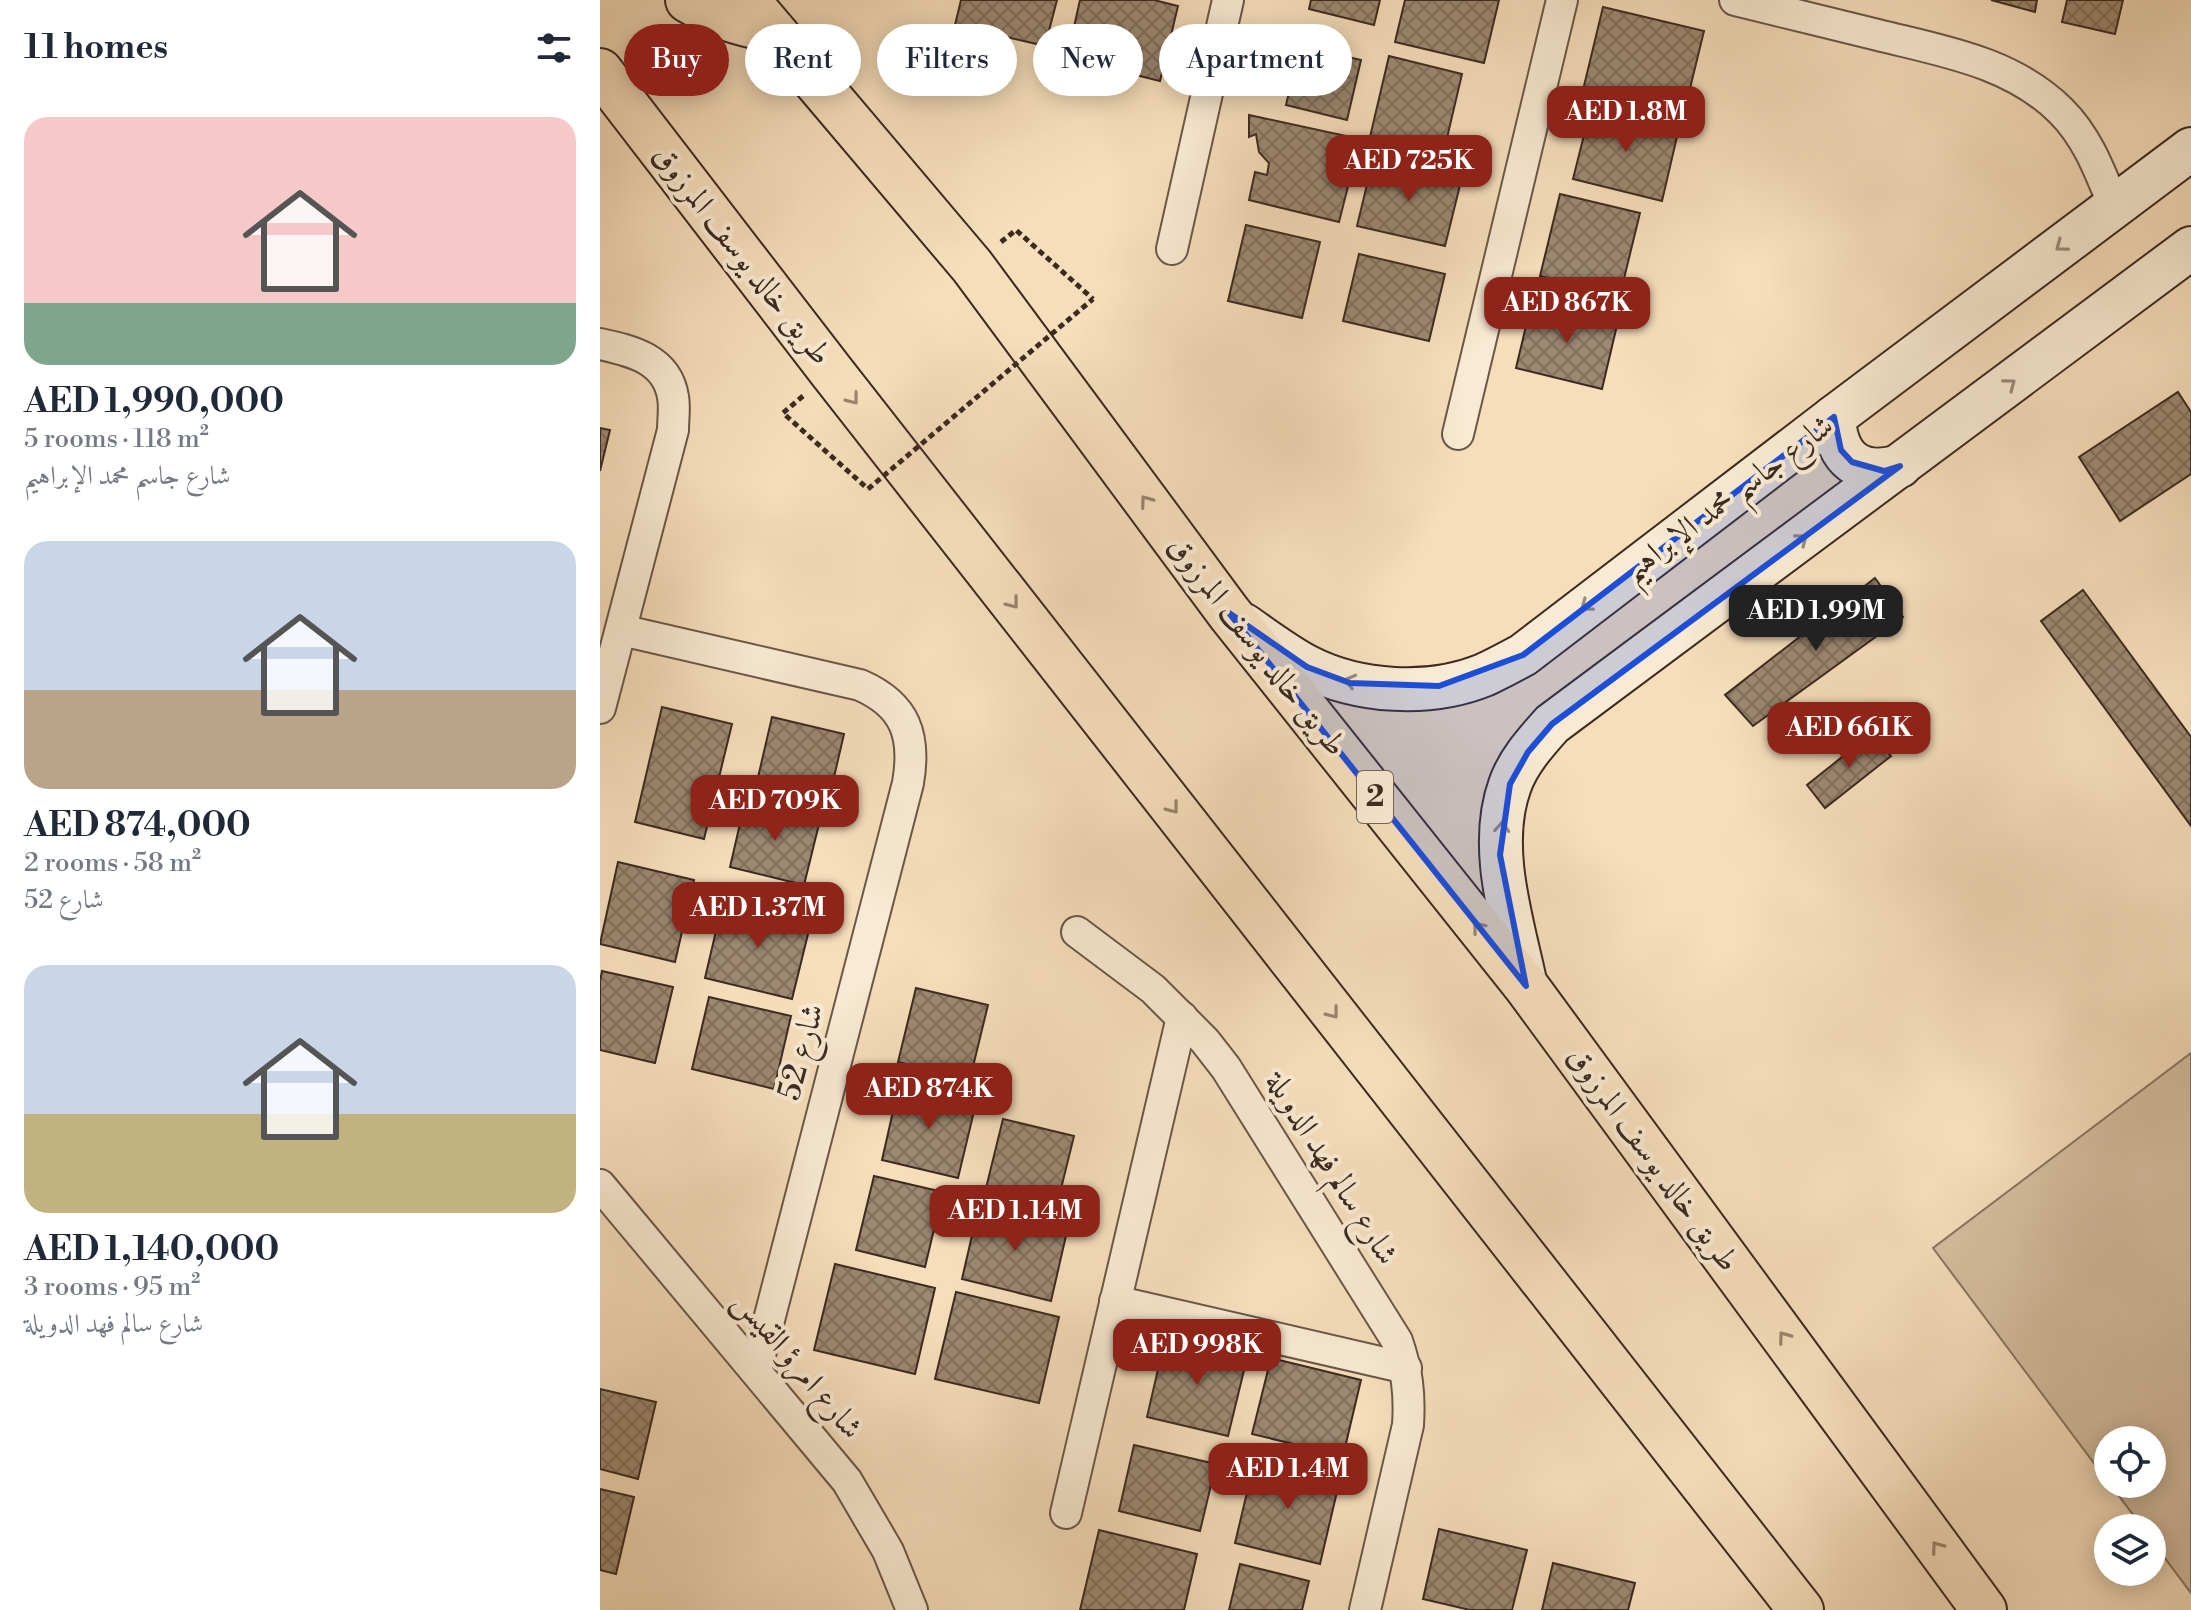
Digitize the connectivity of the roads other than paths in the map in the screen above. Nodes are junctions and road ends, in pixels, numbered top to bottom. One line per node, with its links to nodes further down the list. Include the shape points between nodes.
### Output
1 (688, 0): 5 (main road, via 741,24)
2 (1228, 0): 10 (street)
3 (1562, 0): 13 (street)
4 (1735, 0): 8 (street, via 1932,48 2021,79 2079,133)
5 (759, 14): 15 (main road, طريق خالد يوسف المرزوق / 2, one-way to 5, via 972,266)
6 (600, 71): 28 (main road, طريق خالد يوسف المرزوق, one-way to 28)
7 (2191, 149): 8 (street, شارع جاسم محمد الإبراهيم)
8 (2114, 206): 12 (street, شارع جاسم محمد الإبراهيم, one-way to 12)
9 (2191, 248): 14 (street, one-way to 9)
10 (1172, 249)
11 (600, 344): 16 (street, via 640,353 662,373 673,396 673,430)
12 (1834, 417): 14 (street, via 1841,450 1852,462 1884,471); 15 (street, شارع جاسم محمد الإبراهيم, one-way to 15, via 1523,655 1483,675 1394,689 1350,683 1307,667)
13 (1458, 434)
14 (1900, 466): 19 (street, one-way to 14, via 1500,855 1501,819 1510,784 1528,752 1552,724)
15 (1229, 613): 19 (main road, طريق خالد يوسف المرزوق / 2, one-way to 15)
16 (621, 630): 17 (street); 24 (street, شارع 52, via 860,685 892,705 910,739 908,783)
17 (600, 708)
18 (1077, 932): 20 (street, شارع سالم فهد الدويلة)
19 (1526, 986): 29 (main road, طريق خالد يوسف المرزوق / 2, one-way to 19)
20 (1182, 1017): 22 (street); 23 (street, شارع سالم فهد الدويلة, via 1226,1068 1382,1314)
21 (600, 1185): 24 (street, شارع امرؤ القيس)
22 (1115, 1301): 23 (street); 25 (street)
23 (1406, 1368): 27 (street, شارع سالم فهد الدويلة, via 1408,1425)
24 (756, 1370): 26 (street, شارع امرؤ القيس, via 866,1509)
25 (1066, 1513)
26 (912, 1610)
27 (1365, 1610)
28 (1801, 1610)
29 (1984, 1610)

